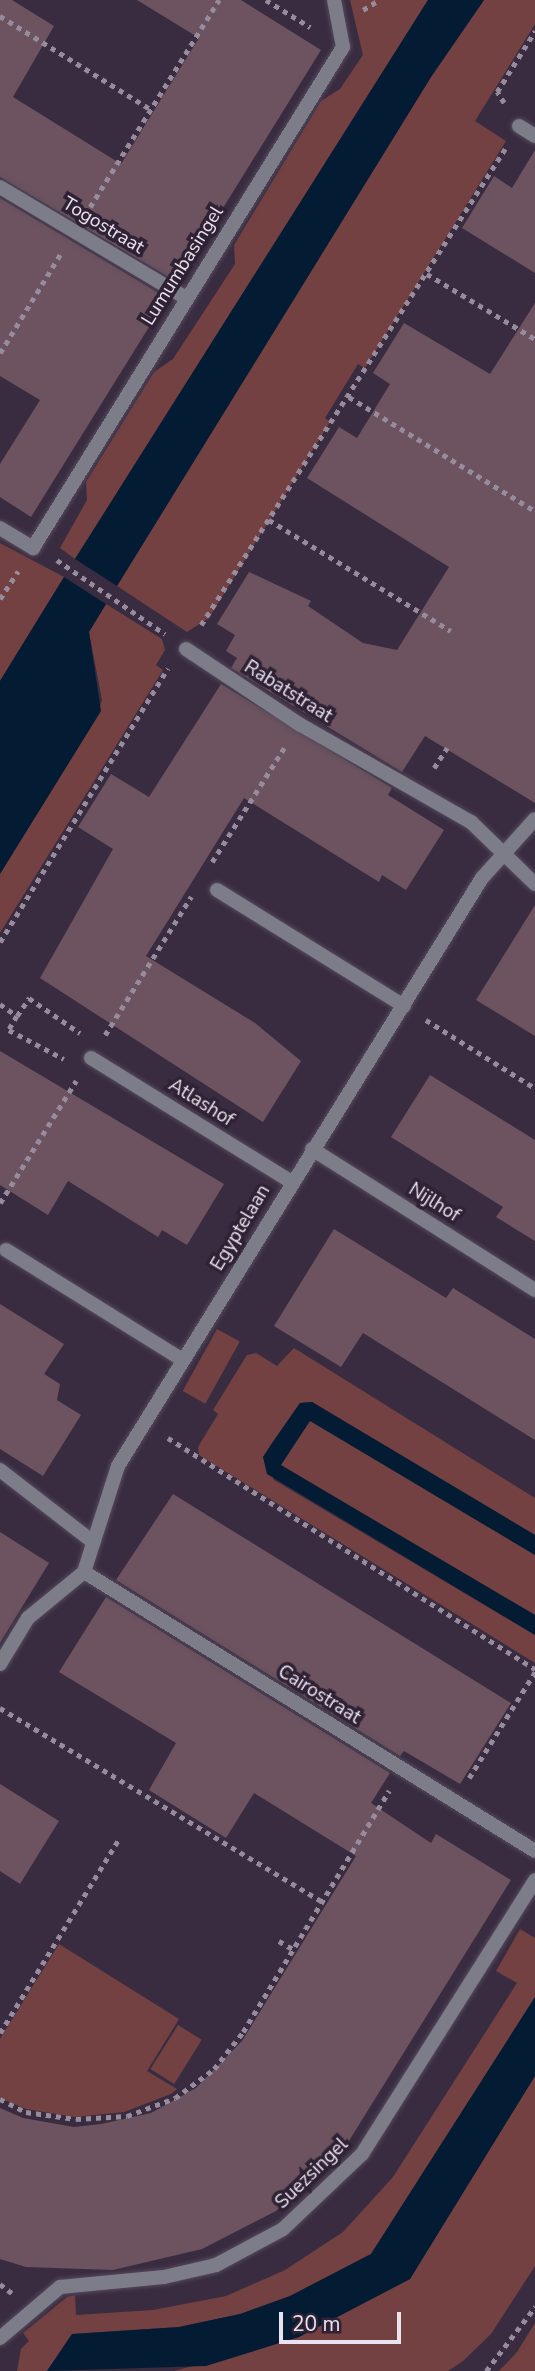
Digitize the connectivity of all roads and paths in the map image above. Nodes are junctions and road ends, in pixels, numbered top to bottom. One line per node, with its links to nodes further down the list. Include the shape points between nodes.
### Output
1 (219, 0): 7 (path)
2 (267, 0): 6 (path)
3 (334, 0): 6 (street)
4 (0, 16): 7 (path)
5 (535, 31): 8 (path, via 497,92)
6 (343, 47): 13 (street, Lumumbasingel)
7 (150, 109): 11 (path)
8 (519, 126): 9 (street); 12 (path)
9 (535, 136)
10 (0, 187): 11 (street, Togostraat)
11 (75, 232): 13 (street, Togostraat); 15 (path)
12 (427, 274): 14 (path); 16 (path)
13 (186, 298): 19 (street, Lumumbasingel, via 33,548)
14 (535, 339)
15 (0, 353)
16 (349, 397): 17 (path); 18 (path)
17 (534, 509)
18 (269, 520): 21 (path); 22 (path)
19 (0, 528)
20 (53, 558): 22 (path)
21 (451, 631)
22 (186, 649): 23 (street, Rabatstraat); 30 (path, via 170,665)
23 (299, 723): 25 (street, Rabatstraat, via 471,821); 26 (path)
24 (535, 819): 25 (street, Egyptelaan)
25 (504, 854): 27 (street, Rabatstraat); 32 (street, Egyptelaan, via 482,878)
26 (207, 871)
27 (535, 884)
28 (217, 890): 32 (street)
29 (193, 894): 35 (path)
30 (0, 942)
31 (0, 1004): 33 (path)
32 (404, 1006): 36 (path); 37 (street, Egyptelaan)
33 (17, 1016): 34 (path, via 9,1030 62,1061); 34 (path, via 29,998 82,1030)
34 (72, 1046): 35 (path)
35 (90, 1058): 38 (street, Atlashof); 39 (path)
36 (535, 1088)
37 (312, 1149): 38 (street, Egyptelaan); 41 (street, Nijlhof)
38 (292, 1182): 42 (street, Egyptelaan)
39 (0, 1203)
40 (6, 1250): 42 (street)
41 (535, 1290)
42 (183, 1360): 43 (street, Egyptelaan)
43 (144, 1423): 45 (street, Egyptelaan, via 118,1466); 48 (path)
44 (0, 1470): 45 (street)
45 (93, 1542): 46 (street, Egyptelaan)
46 (84, 1572): 47 (street, via 28,1618); 50 (street, Cairostraat)
47 (0, 1664)
48 (535, 1670): 51 (path)
49 (0, 1708): 55 (path)
50 (403, 1769): 51 (street, Cairostraat); 55 (path)
51 (454, 1802): 53 (street, Cairostraat)
52 (119, 1839): 58 (path)
53 (535, 1851)
54 (535, 1880): 61 (street, Suezsingel, via 362,2154 283,2229 216,2265 164,2277 60,2287)
55 (321, 1901): 57 (path)
56 (279, 1941): 57 (path)
57 (293, 1949): 59 (path, via 214,2069 175,2098 127,2116 76,2119 26,2112)
58 (0, 2033)
59 (0, 2099)
60 (535, 2307): 62 (path)
61 (0, 2338)
62 (486, 2371)

